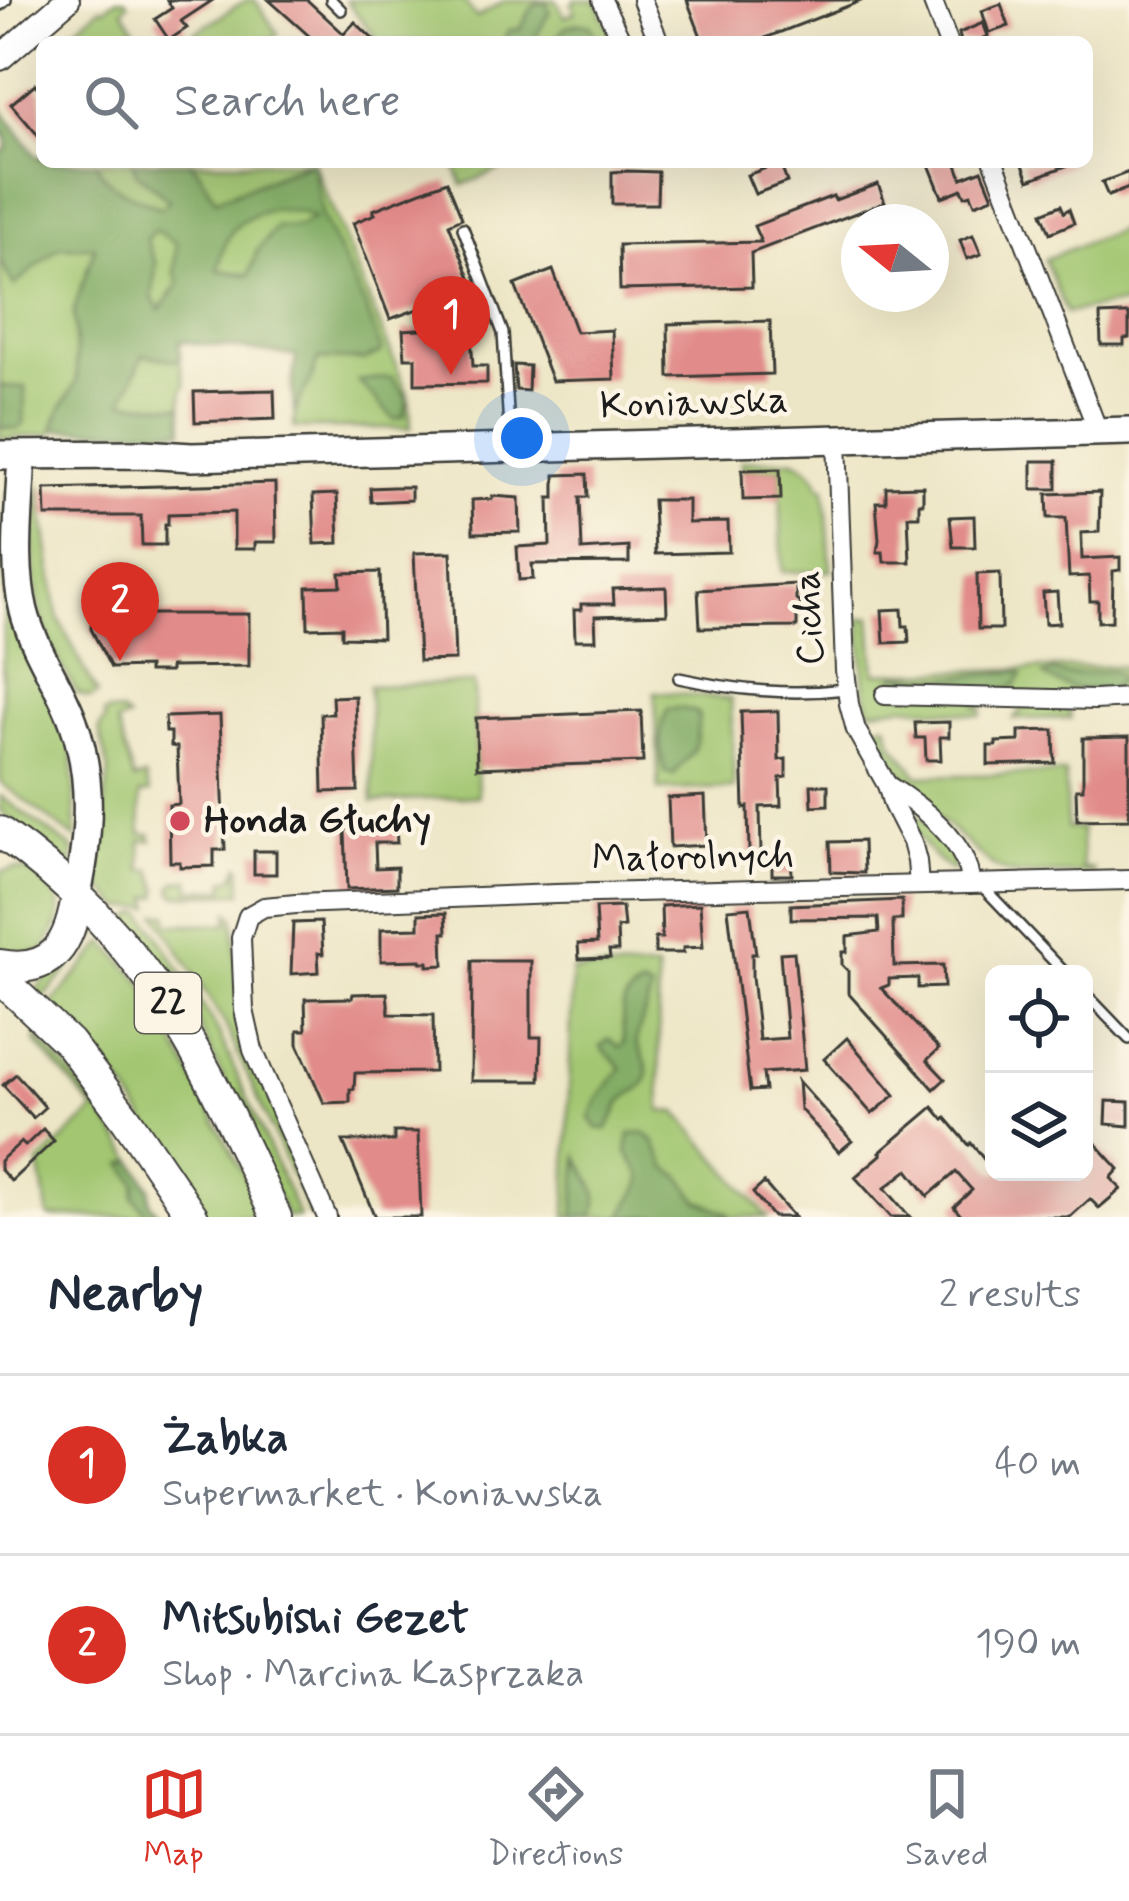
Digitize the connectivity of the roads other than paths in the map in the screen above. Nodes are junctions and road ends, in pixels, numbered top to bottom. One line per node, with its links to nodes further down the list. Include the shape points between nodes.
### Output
1 (67, 0): 10 (street)
2 (331, 0): 6 (lane)
3 (602, 0): 7 (street)
4 (642, 0): 8 (street)
5 (932, 0): 9 (street)
6 (340, 10)
7 (619, 36)
8 (657, 36)
9 (946, 36)
10 (0, 58)
11 (996, 168): 13 (street)
12 (464, 228): 16 (lane, via 503,333)
13 (1097, 431): 14 (main road, Koniawska); 15 (main road, Koniawska)
14 (1129, 431)
15 (837, 440): 16 (main road, Koniawska); 19 (street, Cicha)
16 (510, 448): 17 (main road, Koniawska)
17 (6, 464): 29 (main road, via 23,610 73,721 88,776)
18 (679, 678): 19 (lane, via 760,692)
19 (847, 689): 22 (street, Cicha, via 861,742)
20 (886, 695): 21 (street)
21 (1129, 698)
22 (887, 785): 27 (street, via 956,843); 28 (street, Cicha, via 915,851)
23 (0, 832): 25 (main road, 22)
24 (0, 863): 25 (main road)
25 (43, 864): 29 (main road, 22)
26 (1129, 880): 27 (street, Małorolnych)
27 (975, 884): 28 (street, Małorolnych); 32 (lane)
28 (919, 885): 38 (street, Małorolnych, via 258,908 241,938 248,1033)
29 (77, 895): 30 (main road); 37 (main road, 22, via 163,995)
30 (59, 950): 31 (main road, via 30,966); 33 (main road)
31 (0, 964)
32 (1057, 965)
33 (7, 995): 36 (main road, 22, via 69,1043)
34 (1093, 1001): 35 (lane)
35 (1129, 1039)
36 (193, 1217)
37 (276, 1217)
38 (328, 1217)

